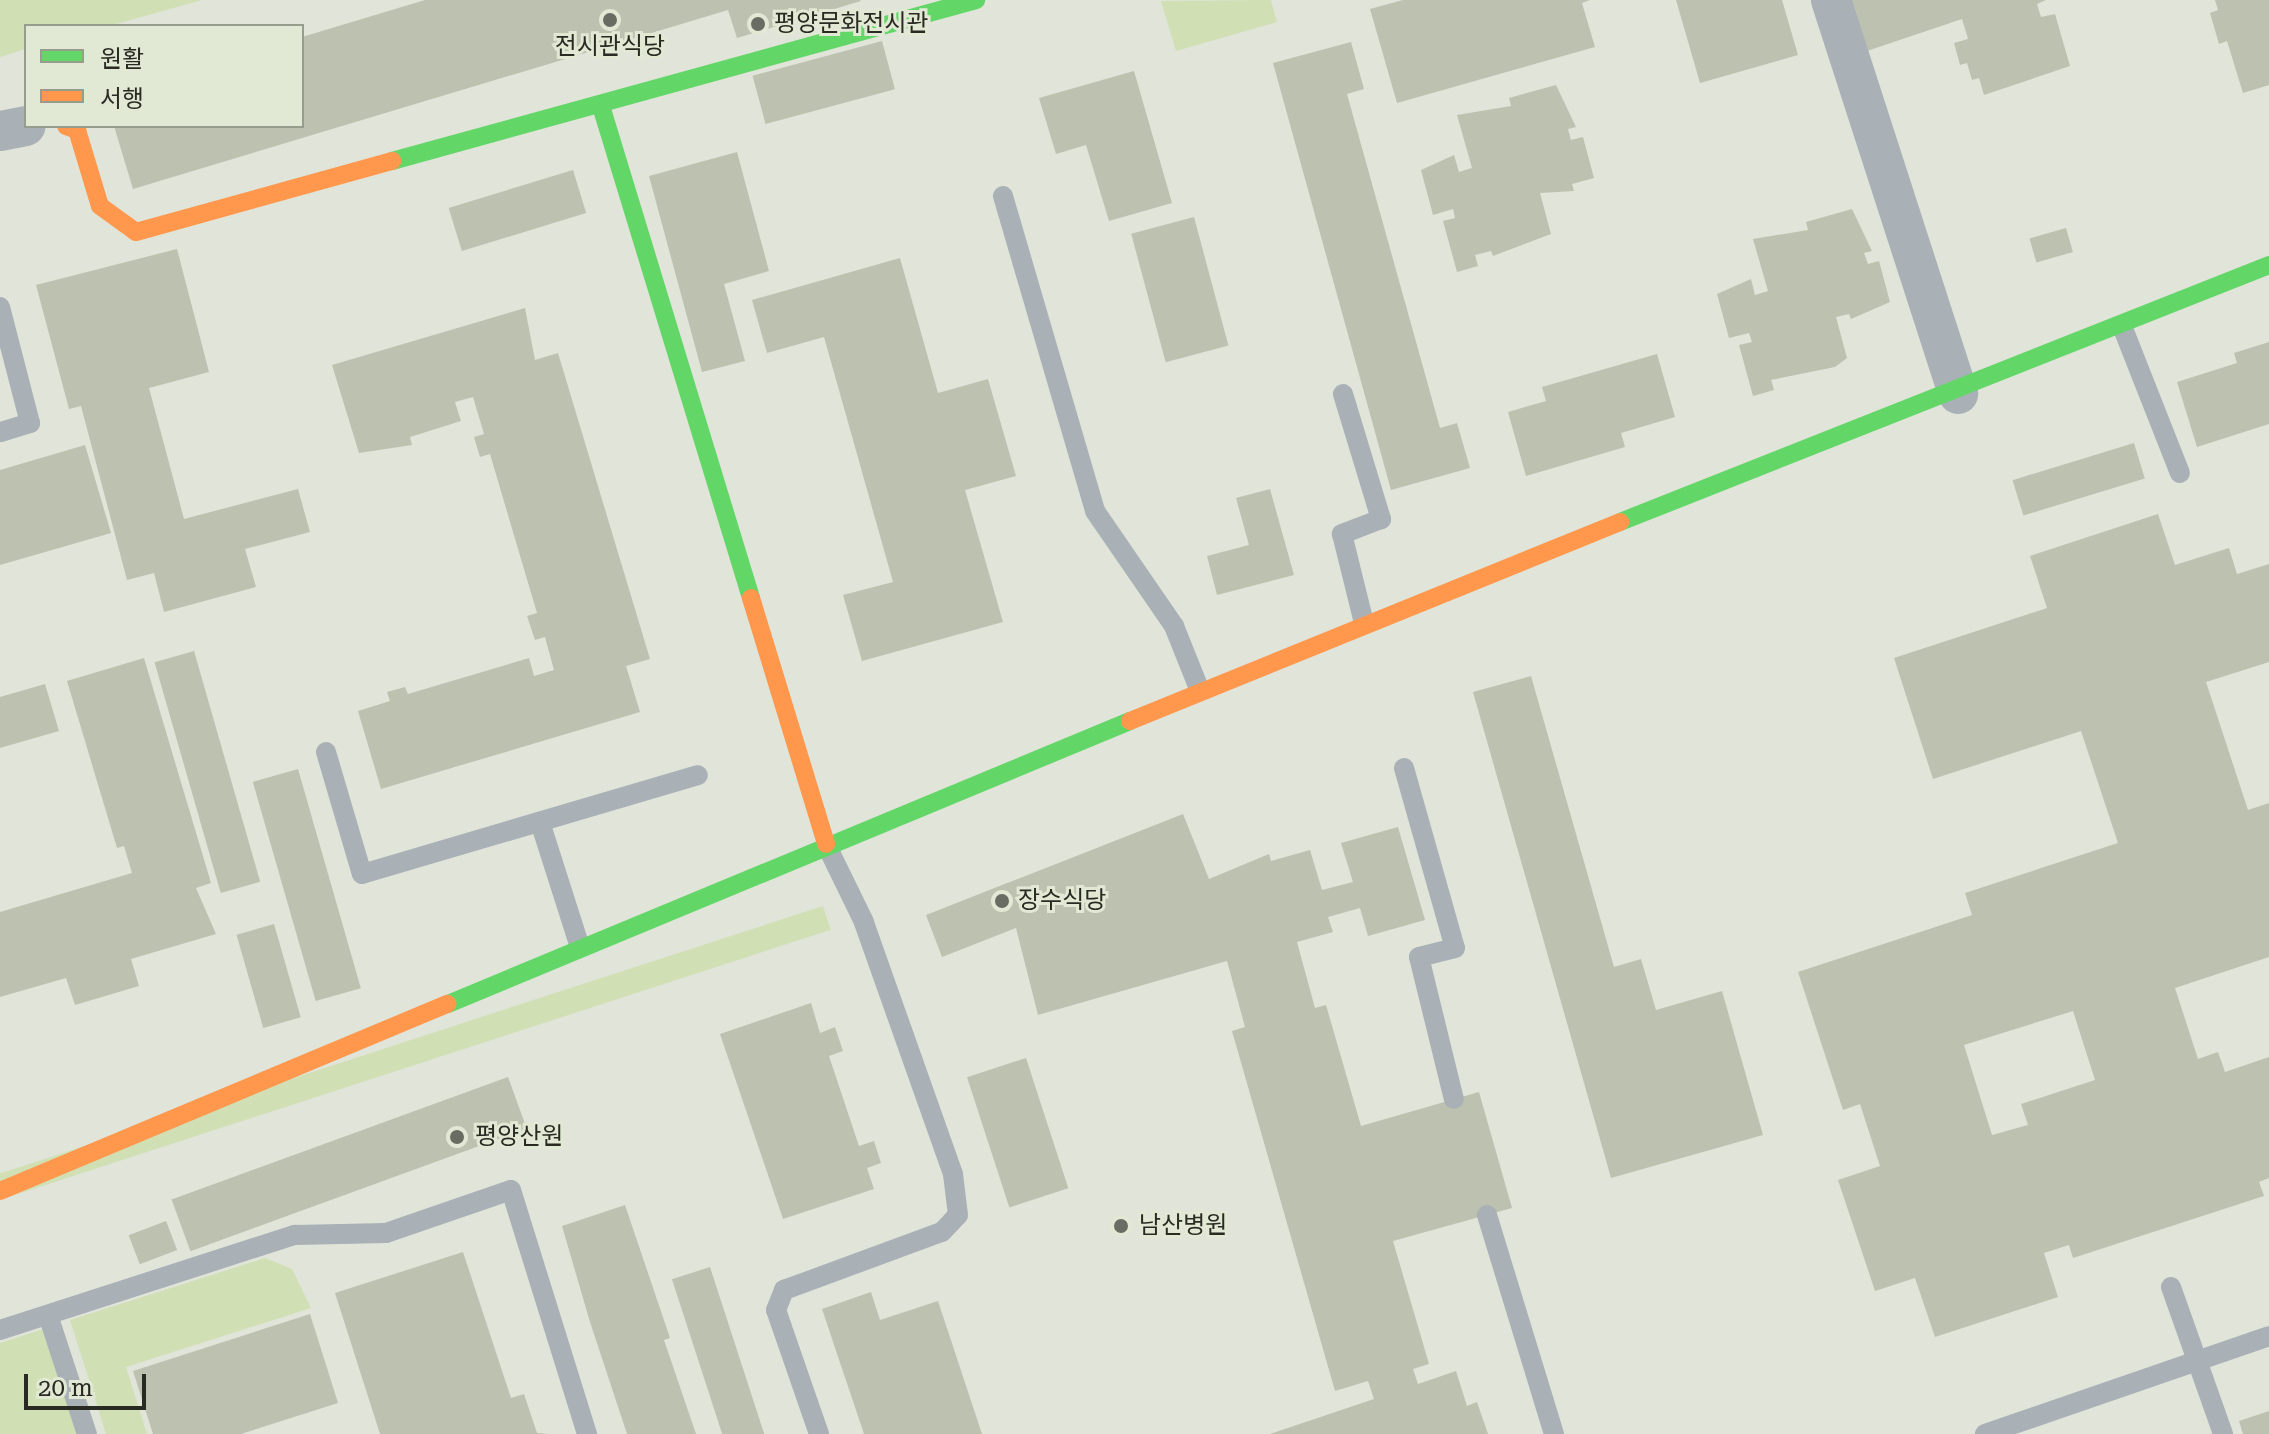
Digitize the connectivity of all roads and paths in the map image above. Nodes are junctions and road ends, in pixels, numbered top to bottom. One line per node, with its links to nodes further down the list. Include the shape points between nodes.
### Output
1 (976, 0): 3 (street)
2 (1831, 0): 12 (street)
3 (601, 106): 5 (street, via 136,232 100,206 77,130); 21 (street)
4 (24, 126): 6 (street)
5 (72, 128)
6 (0, 131)
7 (1003, 196): 16 (lane, via 1095,511 1174,626)
8 (2269, 265): 10 (street)
9 (0, 307): 13 (lane, via 30,423)
10 (2122, 326): 12 (street); 14 (lane)
11 (1343, 394): 15 (lane, via 1381,519 1342,534)
12 (1958, 394): 15 (street)
13 (0, 432)
14 (2180, 473)
15 (1364, 623): 16 (street)
16 (1200, 691): 21 (street)
17 (326, 752): 20 (lane, via 362,874)
18 (1404, 768): 23 (lane, via 1455,948 1419,957)
19 (698, 775): 20 (lane)
20 (540, 822): 22 (lane)
21 (826, 844): 22 (street); 33 (lane, via 875,952 953,1174 958,1215 942,1232 784,1290 776,1310)
22 (580, 947): 24 (street)
23 (1454, 1099)
24 (0, 1191)
25 (1487, 1215): 34 (lane)
26 (2171, 1287): 30 (lane)
27 (48, 1315): 28 (lane); 31 (lane); 32 (lane, via 295,1235 386,1233 511,1190)
28 (0, 1330)
29 (2269, 1336): 30 (lane)
30 (2197, 1361): 35 (lane); 36 (lane)
31 (87, 1434)
32 (587, 1434)
33 (819, 1434)
34 (1554, 1434)
35 (1985, 1434)
36 (2223, 1434)

